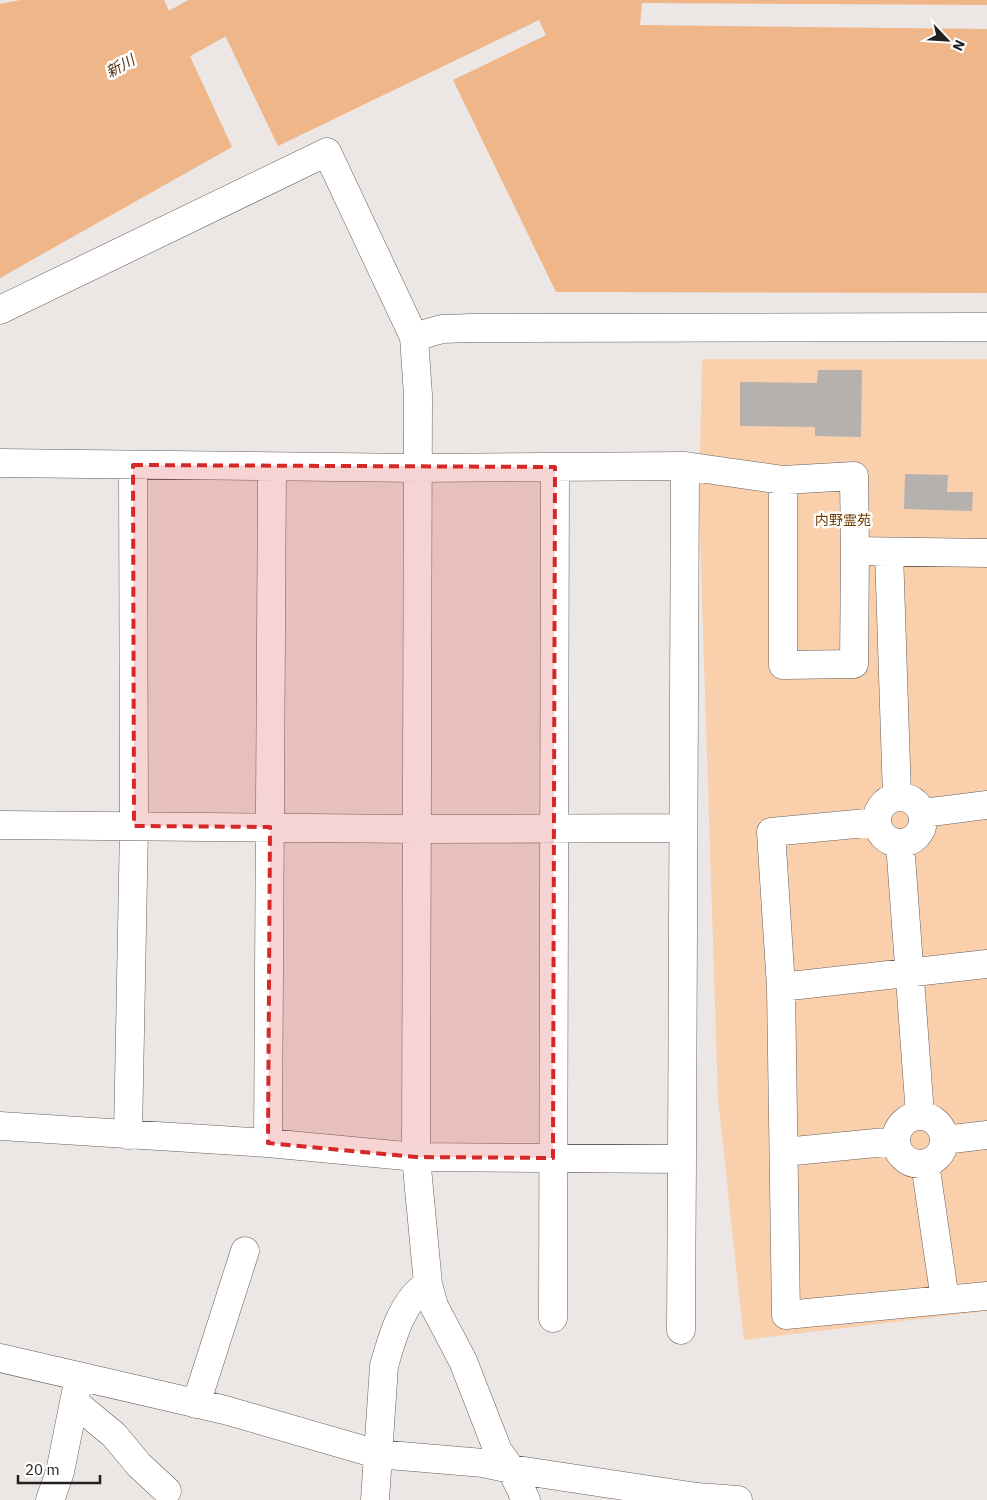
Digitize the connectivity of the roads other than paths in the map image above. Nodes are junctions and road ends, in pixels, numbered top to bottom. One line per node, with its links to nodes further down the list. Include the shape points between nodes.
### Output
1 (0, 310): 3 (street, via 327,152)
2 (987, 328): 3 (street, via 472,328 442,329)
3 (414, 337): 9 (street, via 418,395)
4 (0, 463): 5 (street)
5 (133, 466): 6 (street); 19 (street)
6 (272, 466): 9 (street); 20 (street)
7 (685, 466): 8 (street); 10 (street); 22 (street)
8 (555, 467): 9 (street); 21 (street)
9 (417, 468): 23 (street)
10 (783, 480): 11 (street, via 854,476); 11 (street, via 783,665 854,664)
11 (855, 551): 12 (street)
12 (889, 552): 13 (street); 14 (street)
13 (987, 553)
14 (897, 797): 16 (street, via 904,796 916,802); 17 (street, via 880,808)
15 (987, 806): 16 (street)
16 (923, 813): 24 (street, via 921,830 916,838)
17 (877, 822): 24 (street, via 882,835); 27 (street, via 771,832)
18 (0, 825): 19 (street)
19 (134, 826): 20 (street); 30 (street)
20 (270, 826): 23 (street); 34 (street)
21 (553, 828): 22 (street); 23 (street); 37 (street)
22 (683, 828): 38 (street)
23 (417, 829): 36 (street)
24 (900, 843): 26 (street)
25 (987, 964): 26 (street)
26 (908, 973): 27 (street); 28 (street)
27 (781, 987): 35 (street)
28 (920, 1116): 32 (street, via 929,1117 937,1123); 33 (street, via 902,1123)
29 (0, 1126): 30 (street)
30 (128, 1135): 34 (street)
31 (987, 1135): 32 (street)
32 (944, 1140): 39 (street, via 937,1157)
33 (896, 1141): 35 (street); 39 (street, via 897,1150 903,1158 912,1163)
34 (268, 1143): 36 (street)
35 (784, 1152): 43 (street, via 786,1315)
36 (416, 1157): 37 (street); 41 (street)
37 (554, 1158): 38 (street); 44 (street)
38 (682, 1159): 45 (street)
39 (925, 1163): 43 (street)
40 (245, 1251): 48 (street)
41 (428, 1284): 49 (street, via 416,1291 410,1300 389,1349 384,1366); 50 (street, via 434,1306 463,1361 498,1451)
42 (987, 1296): 43 (street)
43 (945, 1300)
44 (553, 1318)
45 (681, 1330)
46 (0, 1358): 47 (street)
47 (77, 1390): 48 (street); 51 (street, via 139,1465); 53 (street, via 60,1472)
48 (196, 1404): 49 (street)
49 (377, 1454): 50 (street, via 483,1463); 54 (street)
50 (511, 1469): 52 (street); 55 (street)
51 (167, 1490)
52 (697, 1498): 56 (street)
53 (50, 1500)
54 (375, 1500)
55 (526, 1500)
56 (738, 1500)

